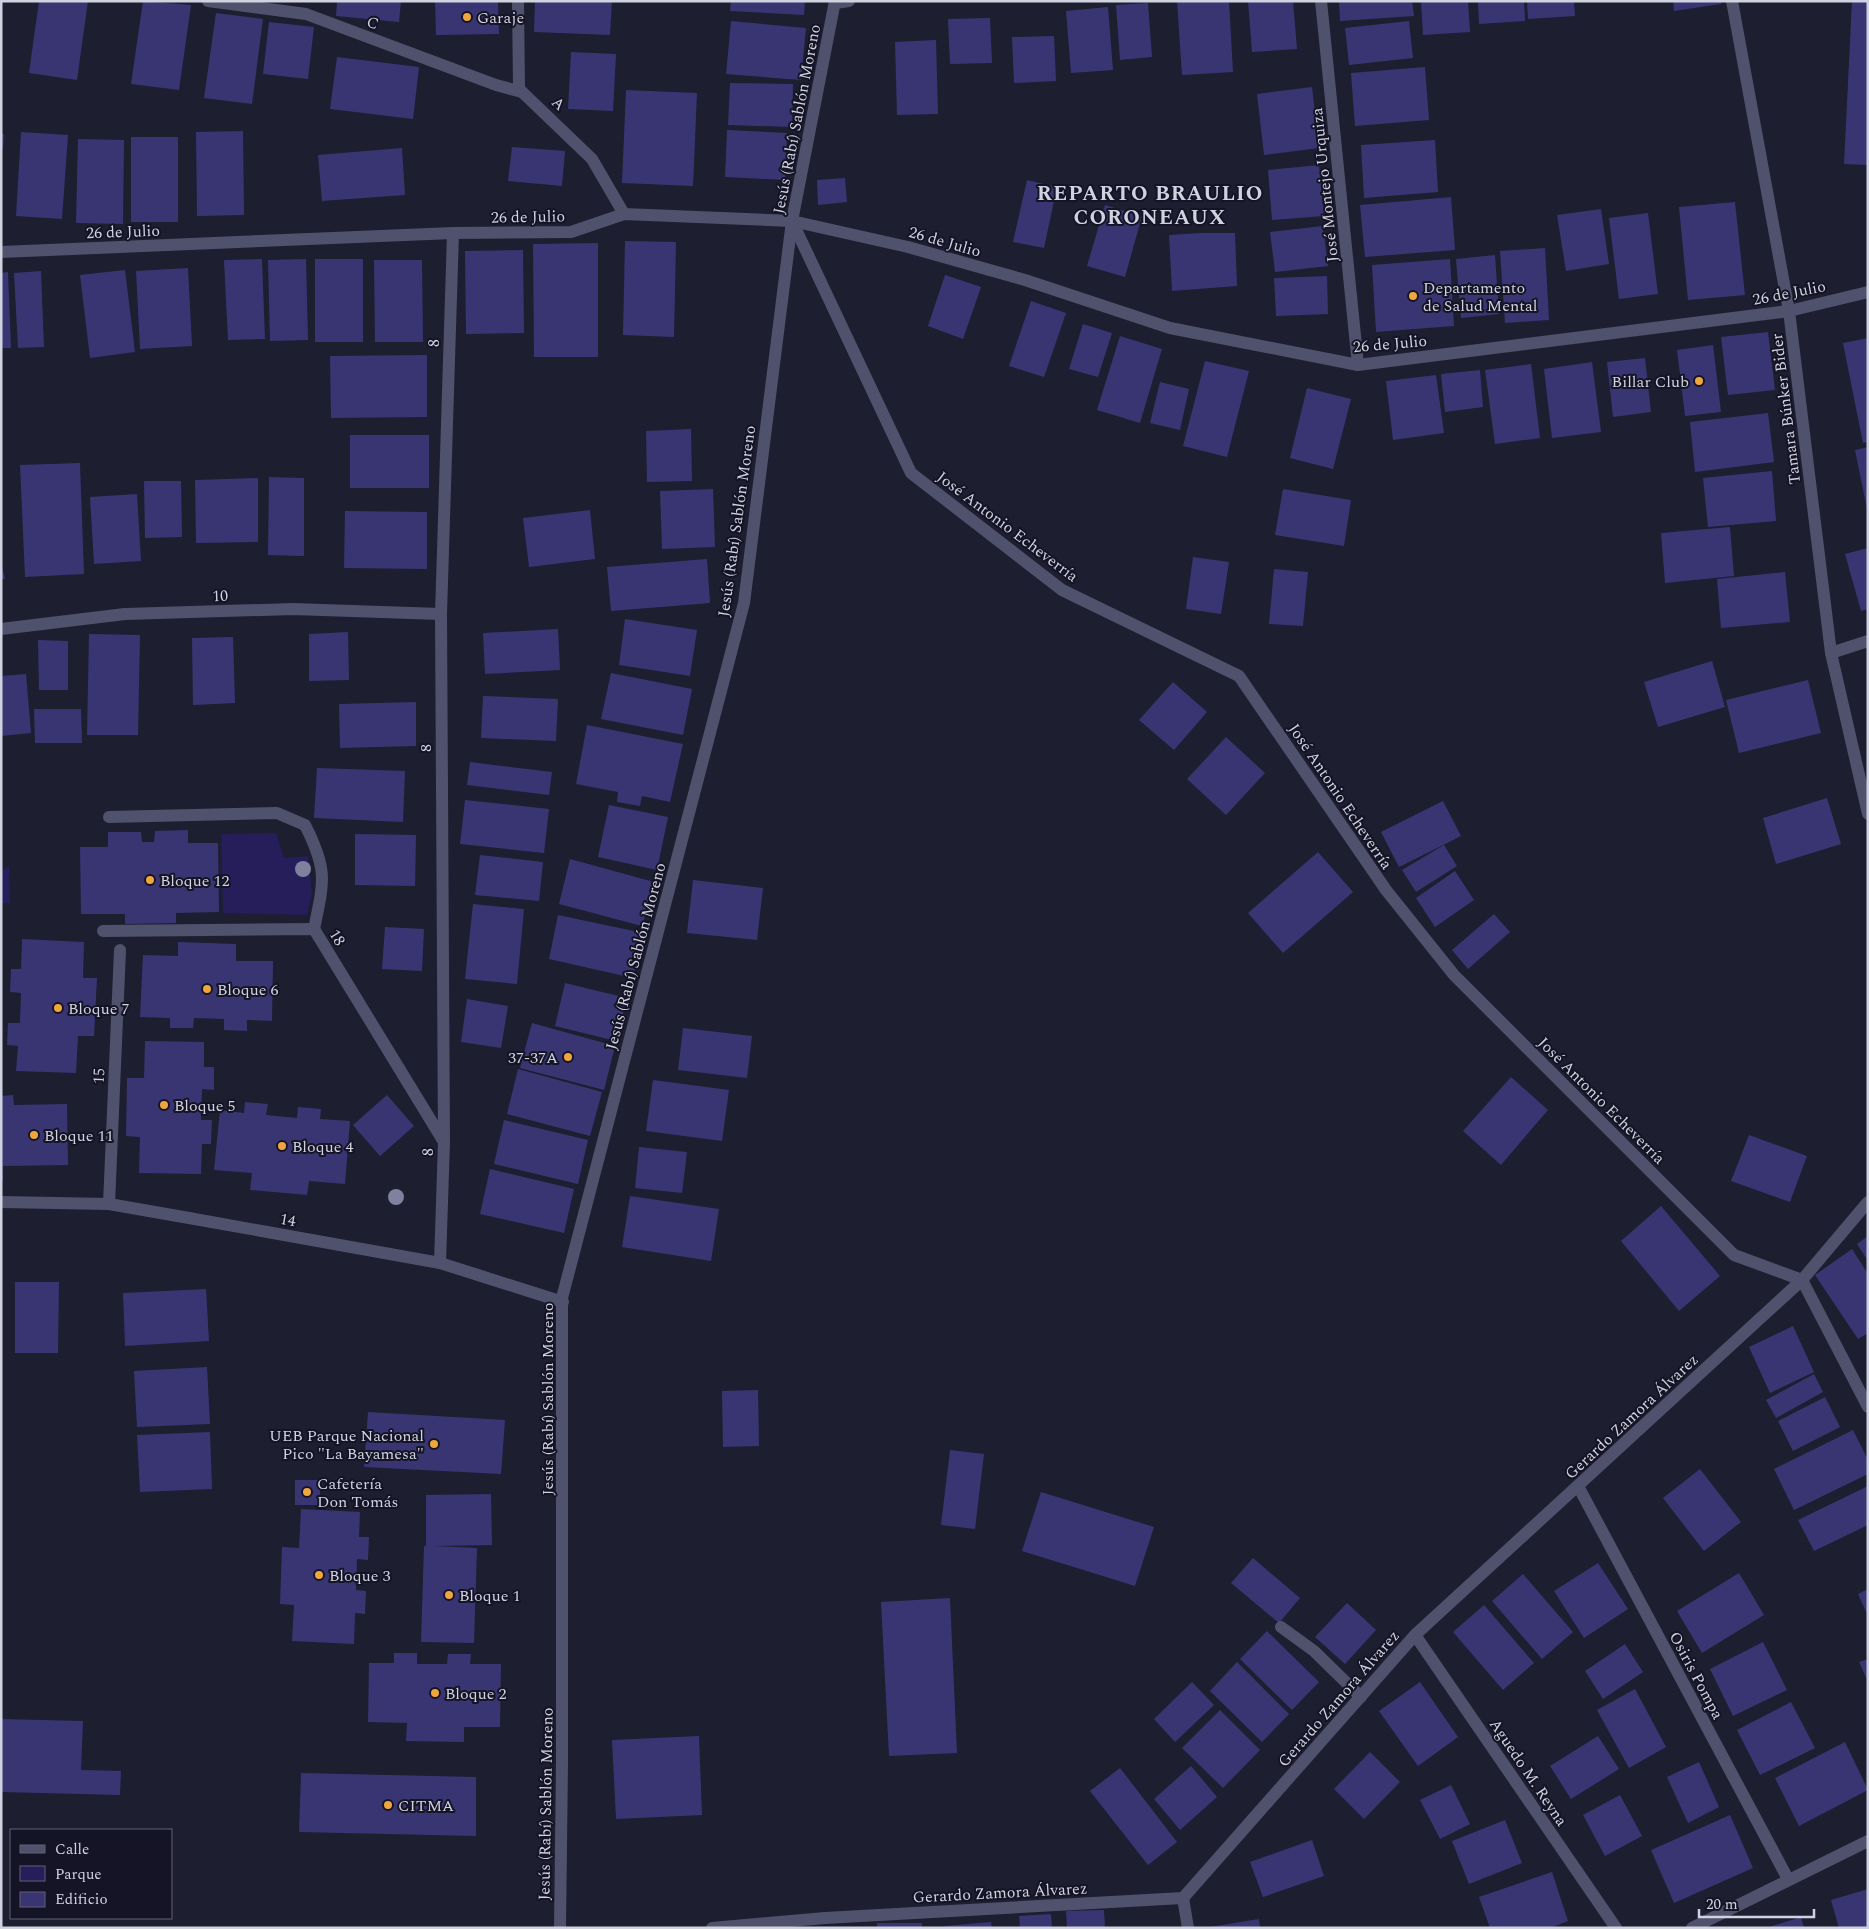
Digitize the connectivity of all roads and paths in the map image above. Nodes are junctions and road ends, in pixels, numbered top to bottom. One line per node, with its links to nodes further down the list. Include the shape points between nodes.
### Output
1 (208, 1): 7 (street, C, via 306,14)
2 (518, 1): 7 (street)
3 (849, 1): 6 (street)
4 (1321, 1): 14 (street, José Montejo Urquiza)
5 (1732, 1): 13 (street, Tamara Búnker Bider)
6 (835, 2): 9 (street, Jesús (Rabí) Sablón Moreno)
7 (522, 92): 8 (street, A, via 592,159)
8 (624, 214): 9 (street, 26 de Julio); 10 (street, 26 de Julio, via 571,232)
9 (792, 221): 14 (street, 26 de Julio, via 908,247 1025,280 1170,328); 29 (street, José Antonio Echeverría, via 911,473 1062,590 1239,676 1386,890 1454,975 1734,1255); 30 (street, Jesús (Rabí) Sablón Moreno, via 744,603)
10 (454, 233): 11 (street, 26 de Julio); 15 (street, 8)
11 (1, 252)
12 (1868, 292): 13 (street, 26 de Julio)
13 (1790, 311): 14 (street, 26 de Julio); 18 (street, Tamara Búnker Bider)
14 (1358, 366)
15 (441, 614): 16 (street, 10, via 293,610 125,614); 24 (street, 8)
16 (1, 629)
17 (1868, 641): 18 (street)
18 (1831, 653): 19 (street, Tamara Búnker Bider)
19 (1868, 814)
20 (109, 817): 21 (street, via 277,814 305,825 318,851 324,883)
21 (314, 929): 22 (street, 18); 24 (street, 18)
22 (103, 931)
23 (120, 950): 27 (street, 15)
24 (444, 1142): 28 (street, 8)
25 (1, 1202): 27 (street, 14)
26 (1868, 1202): 29 (street, Gerardo Zamora Álvarez)
27 (109, 1204): 28 (street, 14)
28 (440, 1263): 30 (street, 14)
29 (1802, 1280): 31 (street); 32 (street, Gerardo Zamora Álvarez)
30 (562, 1302): 40 (street, Jesús (Rabí) Sablón Moreno)
31 (1868, 1407)
32 (1578, 1486): 34 (street, Gerardo Zamora Álvarez); 37 (street, Osiris Pompa)
33 (1281, 1627): 35 (street, via 1314,1652)
34 (1415, 1635): 35 (street, Gerardo Zamora Álvarez); 43 (street, Aguedo M. Reyna)
35 (1361, 1697): 38 (street, Gerardo Zamora Álvarez)
36 (1868, 1841): 37 (street)
37 (1788, 1879): 44 (street)
38 (1183, 1898): 39 (street, Gerardo Zamora Álvarez); 42 (street)
39 (825, 1923): 41 (street, Gerardo Zamora Álvarez)
40 (560, 1928)
41 (712, 1928)
42 (1188, 1928)
43 (1616, 1928)
44 (1692, 1928)

